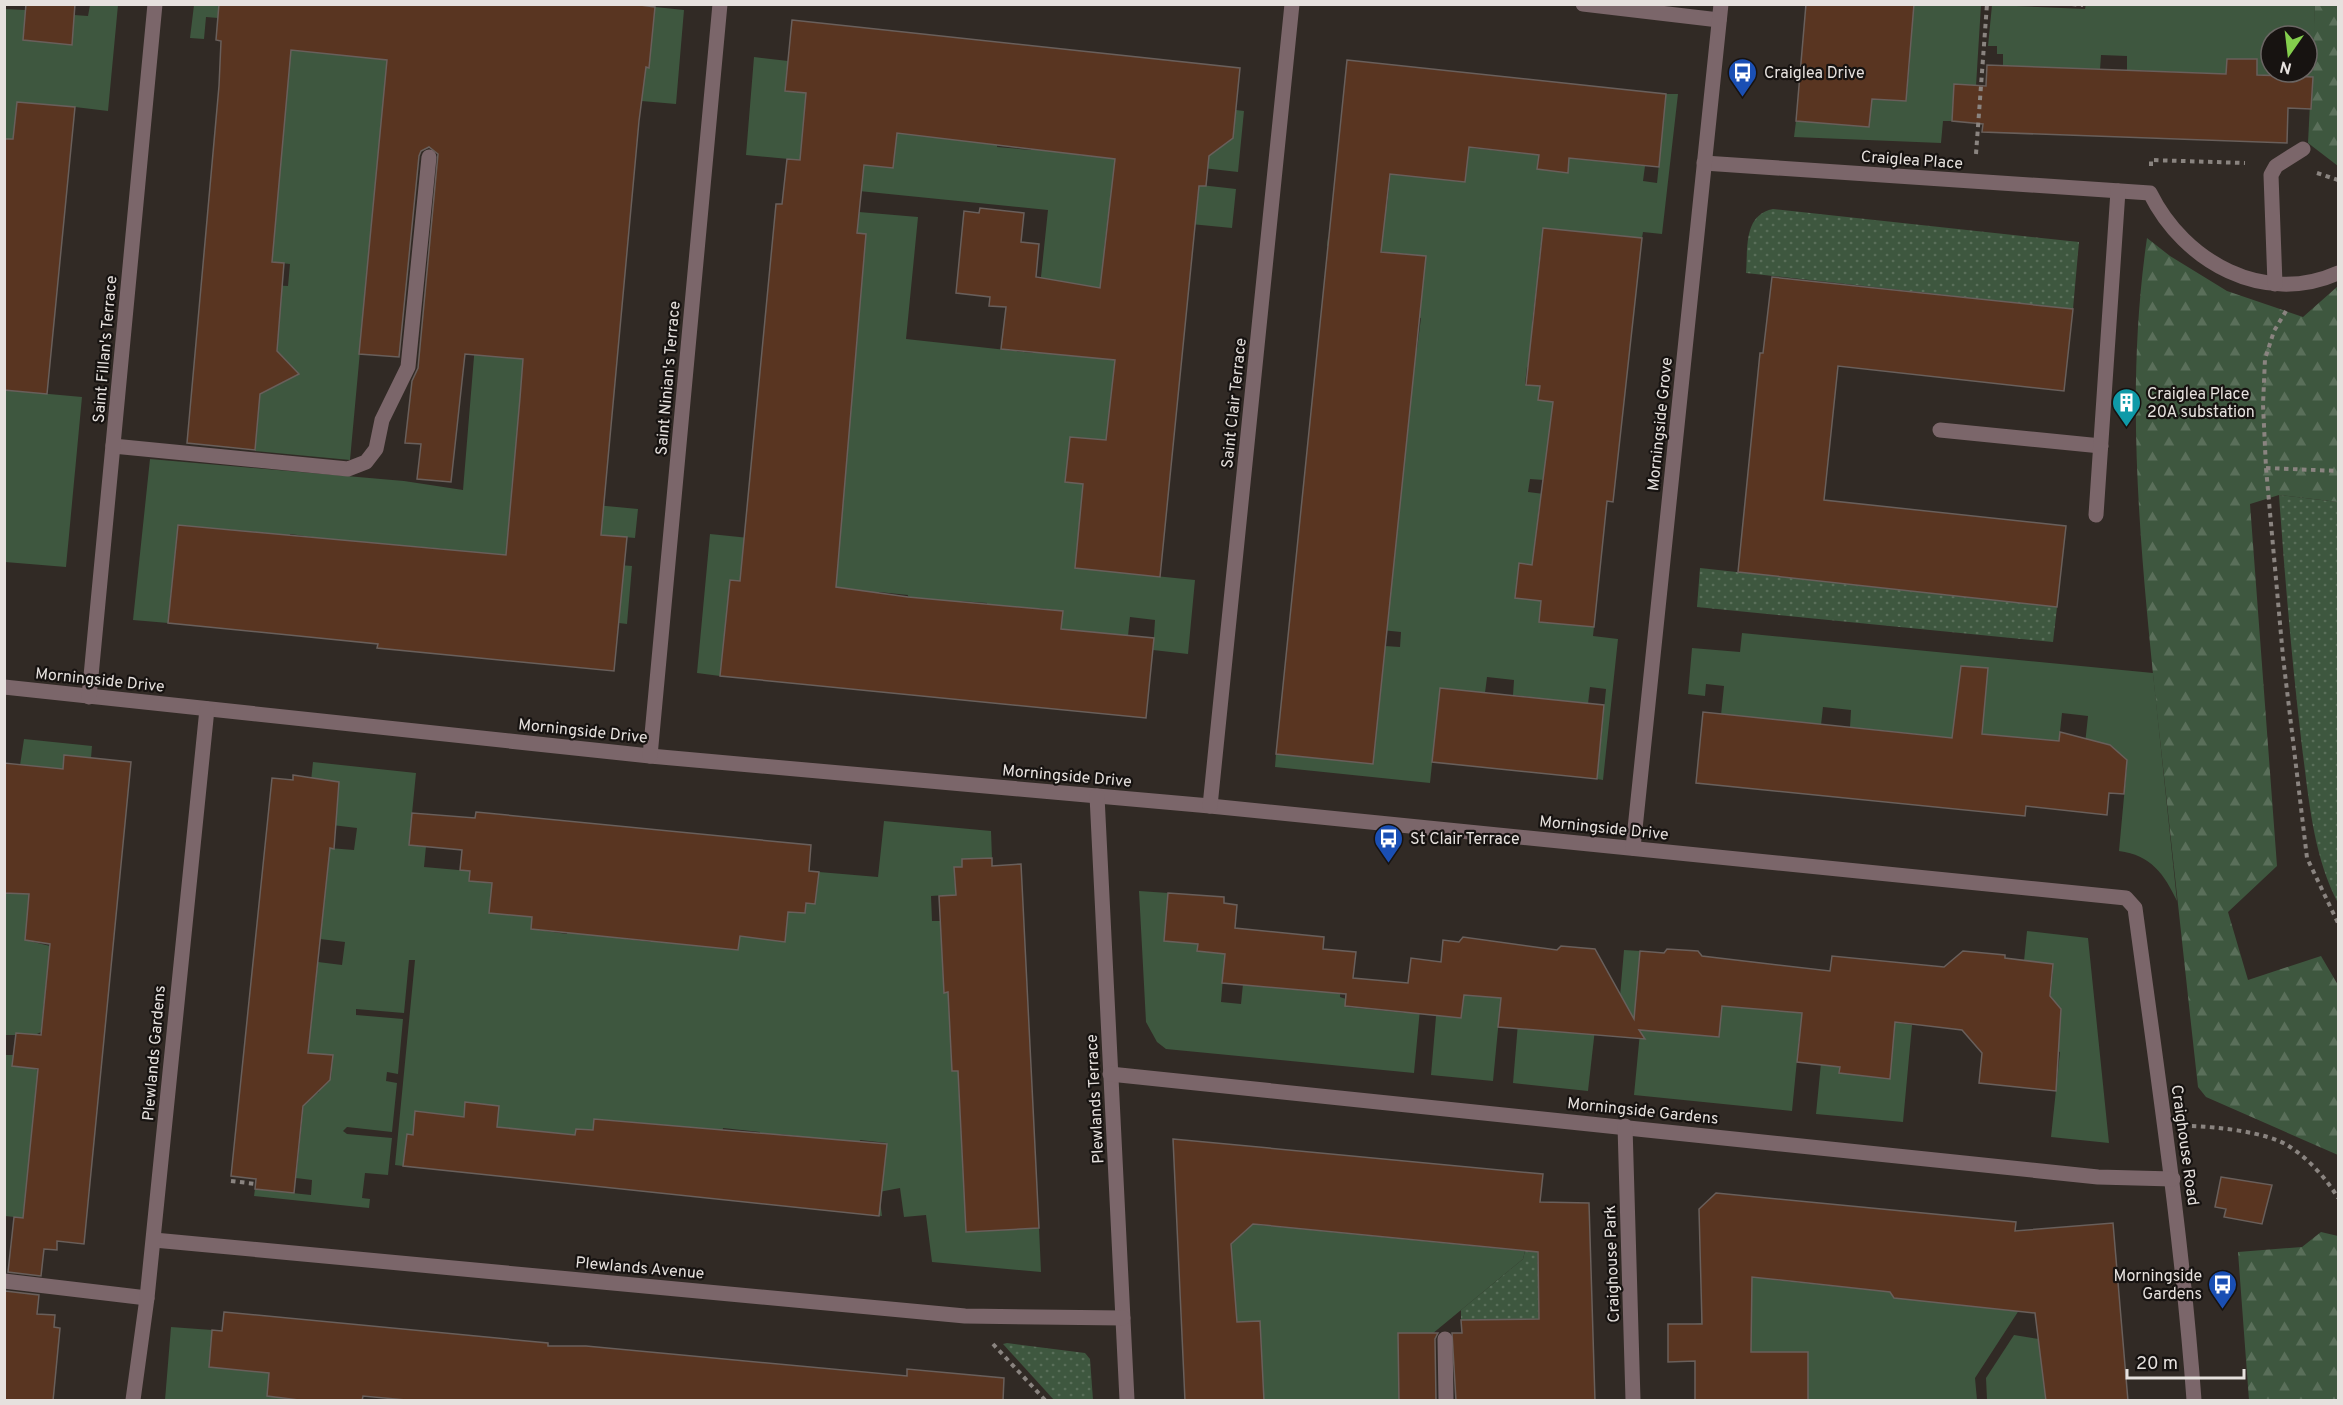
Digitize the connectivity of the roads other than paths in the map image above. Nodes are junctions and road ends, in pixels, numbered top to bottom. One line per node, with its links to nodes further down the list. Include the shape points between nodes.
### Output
1 (155, 4): 14 (street, Saint Fillan's Terrace)
2 (720, 4): 20 (street, Saint Ninian's Terrace)
3 (1292, 4): 22 (street, Saint Clair Terrace)
4 (1583, 4): 6 (street)
5 (1721, 4): 6 (street, Morningside Grove)
6 (1719, 20): 9 (street, Morningside Grove)
7 (2303, 149): 12 (street, via 2276,166 2270,180)
8 (429, 157): 14 (street, via 408,367 382,420 376,449 366,462 348,469)
9 (1704, 163): 10 (street, Craiglea Place); 23 (street, Morningside Grove)
10 (2118, 192): 12 (street, Craiglea Place, via 2150,194 2171,229 2202,257 2239,276); 15 (street)
11 (2338, 273): 12 (street, via 2301,283)
12 (2275, 284)
13 (1940, 430): 15 (street)
14 (113, 446): 18 (street, Saint Fillan's Terrace)
15 (2101, 446): 16 (street)
16 (2096, 515)
17 (4, 687): 18 (street, Morningside Drive)
18 (88, 696): 19 (street, Morningside Drive)
19 (207, 709): 20 (street, Morningside Drive); 28 (street, Plewlands Gardens)
20 (650, 756): 21 (street, Morningside Drive)
21 (1097, 796): 22 (street, Morningside Drive); 25 (street, Plewlands Terrace)
22 (1210, 806): 23 (street, Morningside Drive)
23 (1633, 848): 24 (street, Morningside Drive)
24 (2126, 898): 27 (street, Craighouse Road, via 2135,908)
25 (1110, 1074): 26 (street, Morningside Gardens); 31 (street, Plewlands Terrace)
26 (1625, 1126): 27 (street, Morningside Gardens, via 2097,1177); 36 (street, Craighouse Park)
27 (2173, 1179): 37 (street, Craighouse Road)
28 (154, 1240): 30 (street, Plewlands Gardens); 31 (street, Plewlands Avenue, via 965,1316)
29 (4, 1281): 30 (street)
30 (147, 1298): 33 (street, Plewlands Gardens)
31 (1123, 1318): 34 (street, Plewlands Terrace)
32 (1445, 1339): 35 (street)
33 (132, 1401)
34 (1127, 1401)
35 (1446, 1401)
36 (1633, 1401)
37 (2194, 1401)

